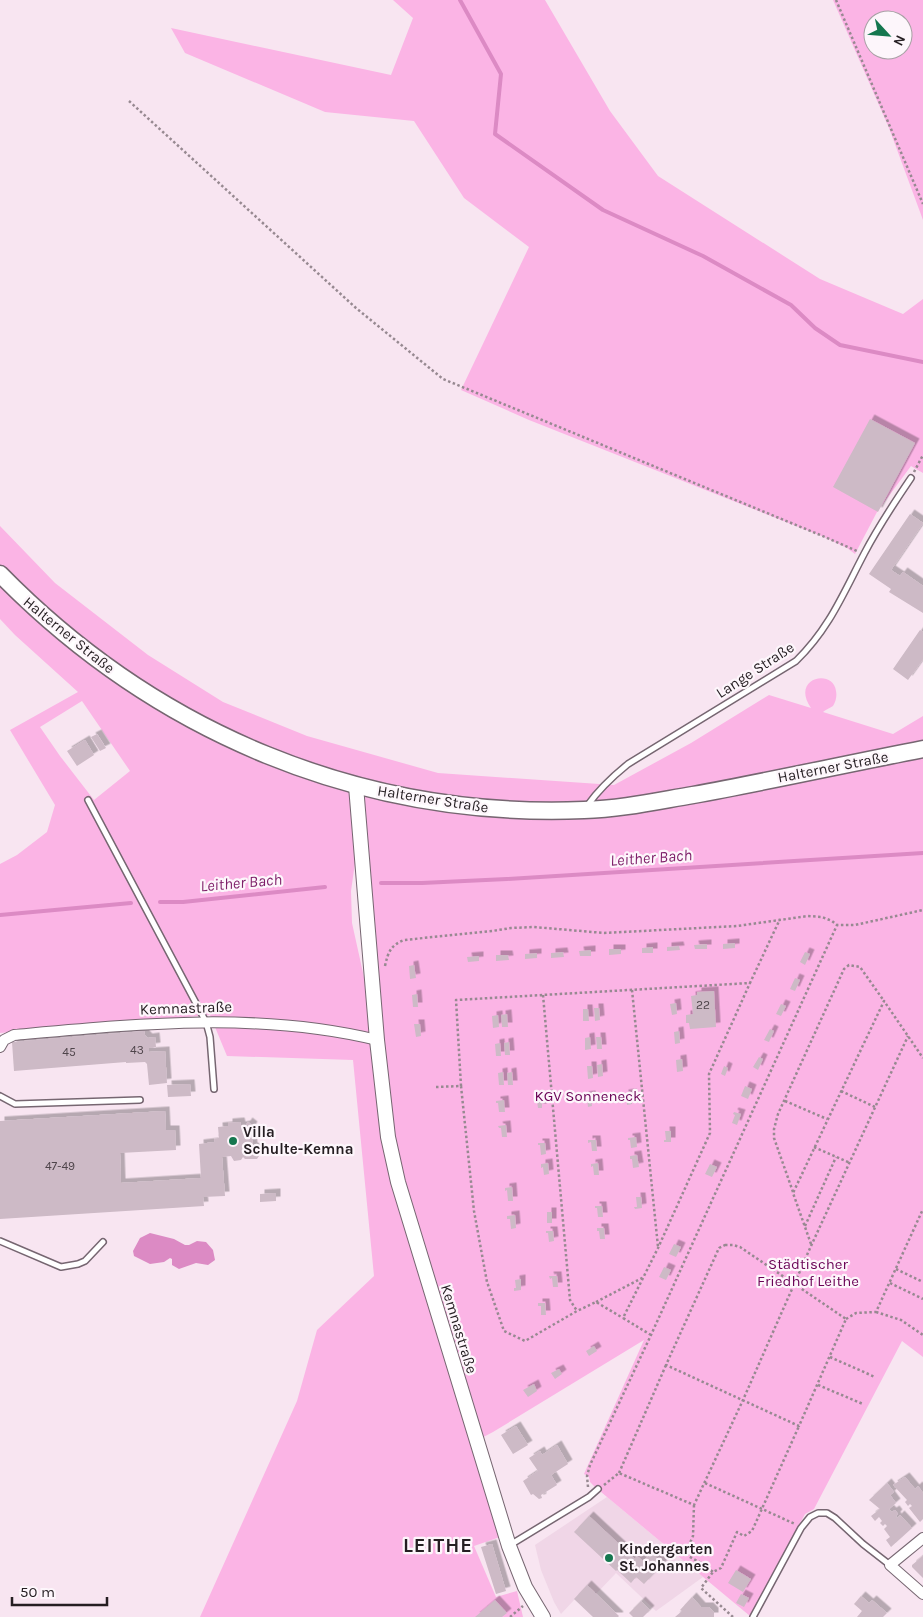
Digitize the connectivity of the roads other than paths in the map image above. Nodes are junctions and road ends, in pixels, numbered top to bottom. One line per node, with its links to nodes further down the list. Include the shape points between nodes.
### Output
1 (911, 478): 6 (lane, Lange Straße, via 882,522 824,630 812,645 796,661 628,764 609,779)
2 (0, 574): 4 (main road, Halterner Straße, via 69,638 149,695 259,752)
3 (923, 749): 6 (main road, Halterner Straße, via 709,792)
4 (356, 786): 6 (main road, Halterner Straße, via 441,804 501,810); 8 (street, Kemnastraße)
5 (88, 800): 7 (lane)
6 (584, 810)
7 (206, 1022): 8 (street, Kemnastraße, via 302,1027); 9 (street, Kemnastraße, via 14,1035 4,1040); 10 (lane)
8 (377, 1040): 17 (street, Kemnastraße, via 388,1137 398,1182)
9 (0, 1047)
10 (214, 1089)
11 (0, 1096): 12 (lane, via 14,1104)
12 (140, 1100)
13 (0, 1241): 14 (lane, via 61,1267 85,1261)
14 (103, 1242)
15 (598, 1490): 17 (lane)
16 (923, 1538): 18 (street)
17 (509, 1546): 20 (street, Kemnastraße)
18 (890, 1565): 19 (street); 21 (lane, via 835,1518 827,1513 818,1513 801,1528)
19 (923, 1594)
20 (541, 1616)
21 (753, 1617)

